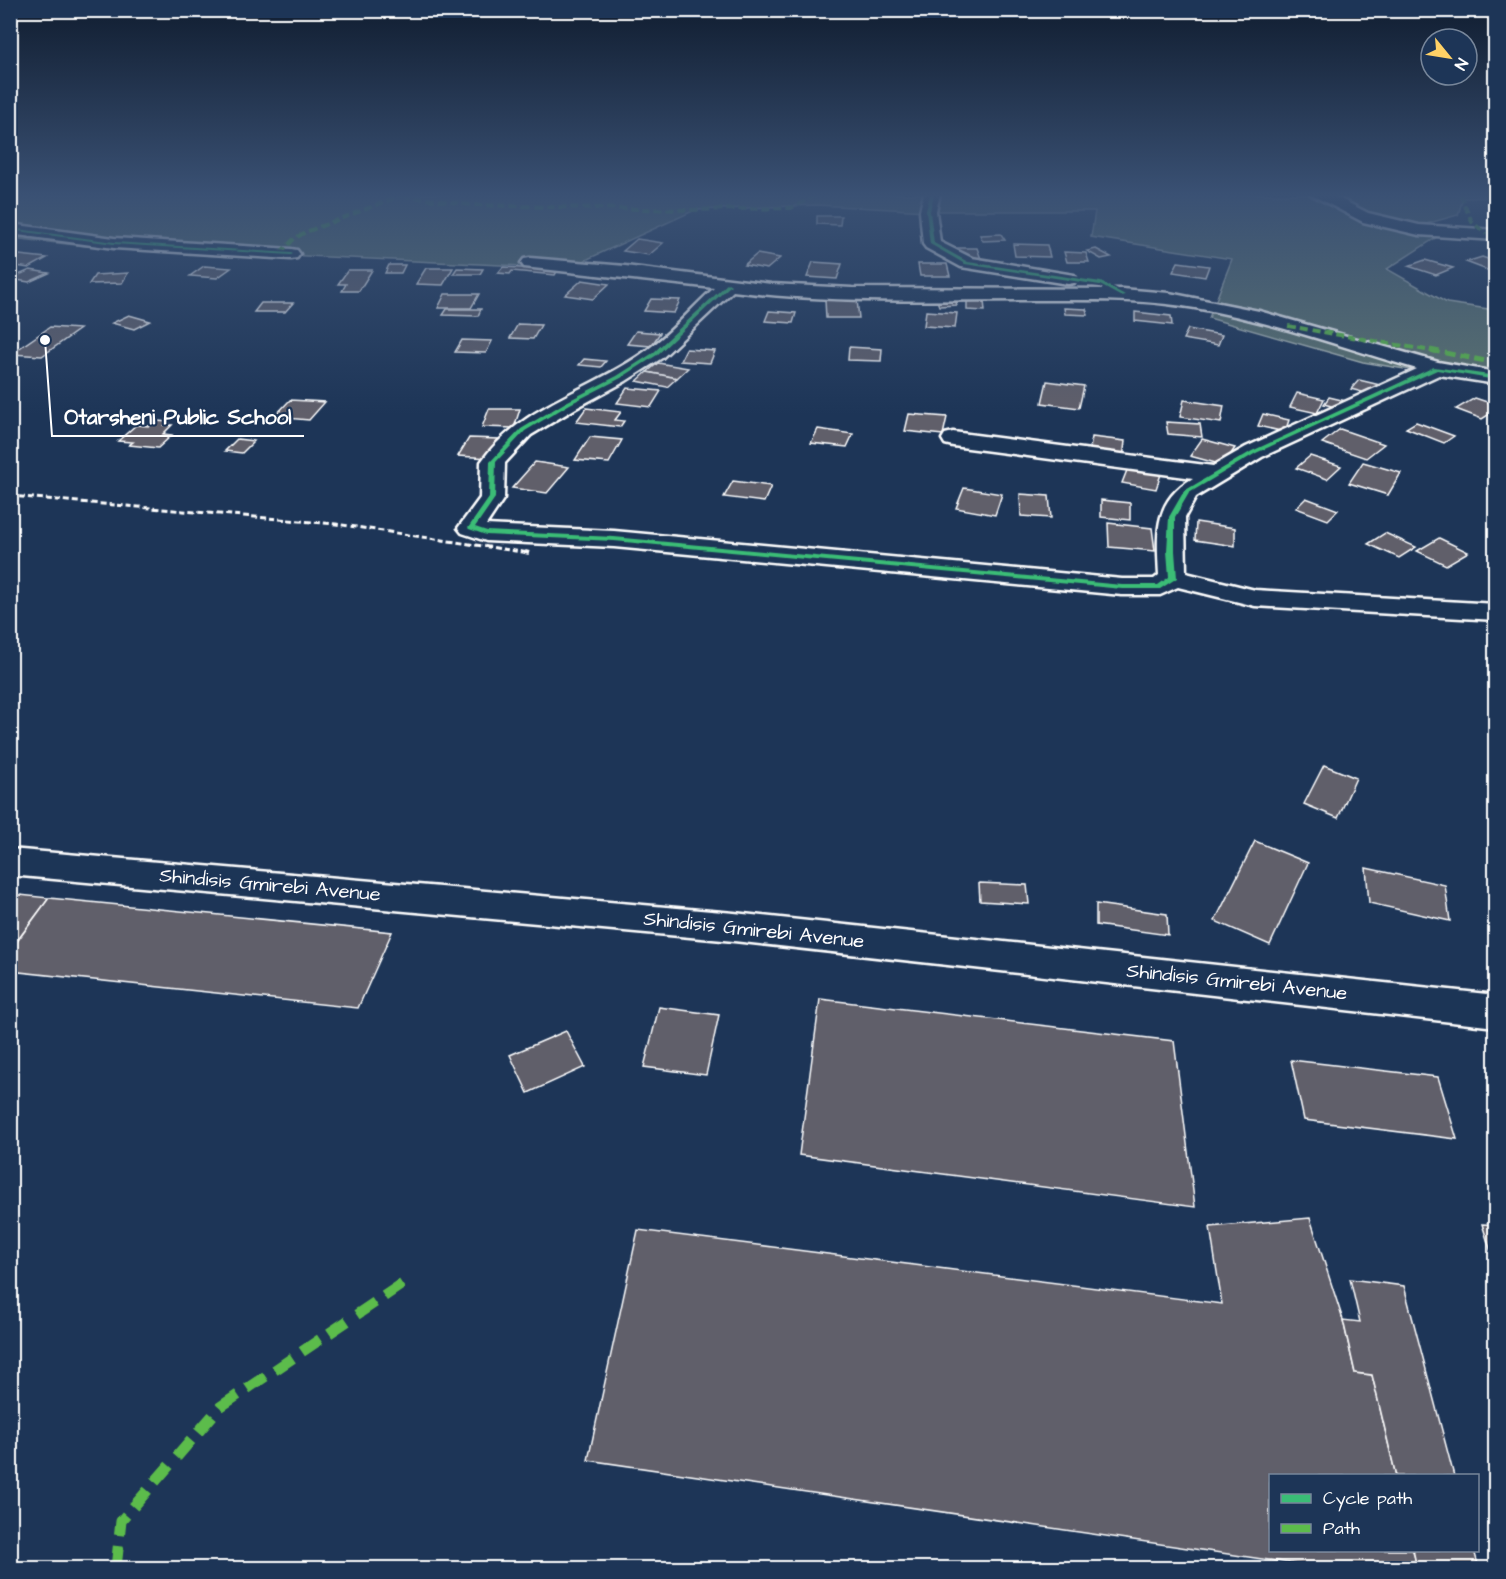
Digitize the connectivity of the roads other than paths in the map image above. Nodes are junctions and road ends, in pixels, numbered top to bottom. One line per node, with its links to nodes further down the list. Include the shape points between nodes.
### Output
1 (586, 268): 3 (street)
2 (997, 268): 4 (street, via 1101,284)
3 (728, 285): 4 (street, via 852,294); 9 (street, via 655,354 523,430 493,462 492,498 471,528 486,533 614,539 1122,587 1160,586)
4 (1122, 295): 5 (street, via 1169,299 1252,315)
5 (1436, 368): 6 (street); 8 (street, via 1254,452)
6 (1496, 378)
7 (953, 439): 8 (street)
8 (1218, 474): 9 (street, via 1186,492 1172,517)
9 (1173, 578): 10 (street, via 1255,598)
10 (1496, 612)
11 (10, 862): 12 (street, Shindisis Gmirebi Avenue, via 734,927)
12 (1496, 1011)

